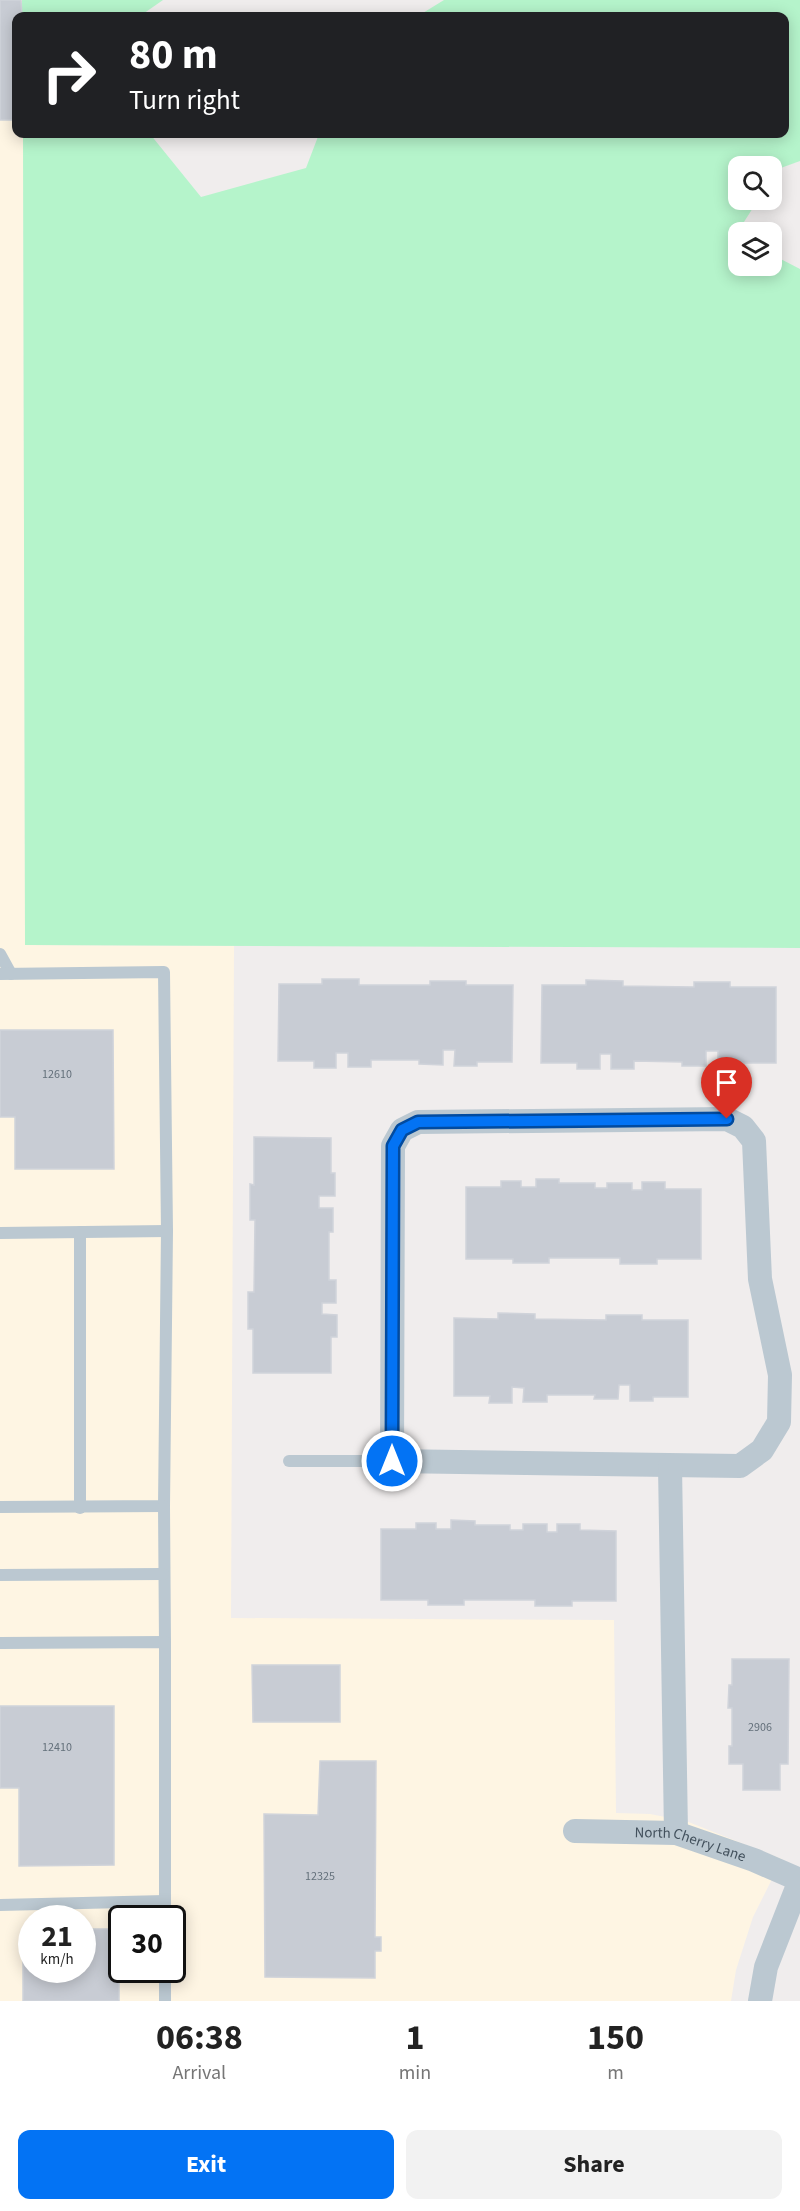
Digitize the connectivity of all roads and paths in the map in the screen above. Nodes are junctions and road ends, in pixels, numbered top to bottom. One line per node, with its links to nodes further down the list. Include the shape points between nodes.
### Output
1 (0, 954): 2 (lane)
2 (6, 974): 3 (lane, via 164,972)
3 (167, 1231): 4 (lane); 9 (lane)
4 (80, 1232): 5 (lane); 11 (lane)
5 (0, 1233)
6 (289, 1461): 7 (lane)
7 (392, 1461): 8 (street); 8 (street, via 393,1146 402,1130 418,1122 727,1119 743,1127 754,1141 760,1279 780,1376 779,1422 762,1450 740,1466)
8 (670, 1466): 17 (street)
9 (164, 1506): 11 (lane); 12 (lane)
10 (0, 1507): 11 (lane)
11 (80, 1508)
12 (163, 1574): 13 (lane); 14 (lane)
13 (0, 1575)
14 (165, 1642): 15 (lane); 19 (lane)
15 (0, 1643)
16 (574, 1831): 17 (street, North Cherry Lane)
17 (676, 1833): 18 (street, North Cherry Lane)
18 (800, 1880): 24 (street, via 766,1967)
19 (165, 1901): 20 (lane); 21 (lane)
20 (0, 1905)
21 (165, 1905)
22 (165, 1983): 23 (lane)
23 (165, 2001)
24 (760, 2001)

